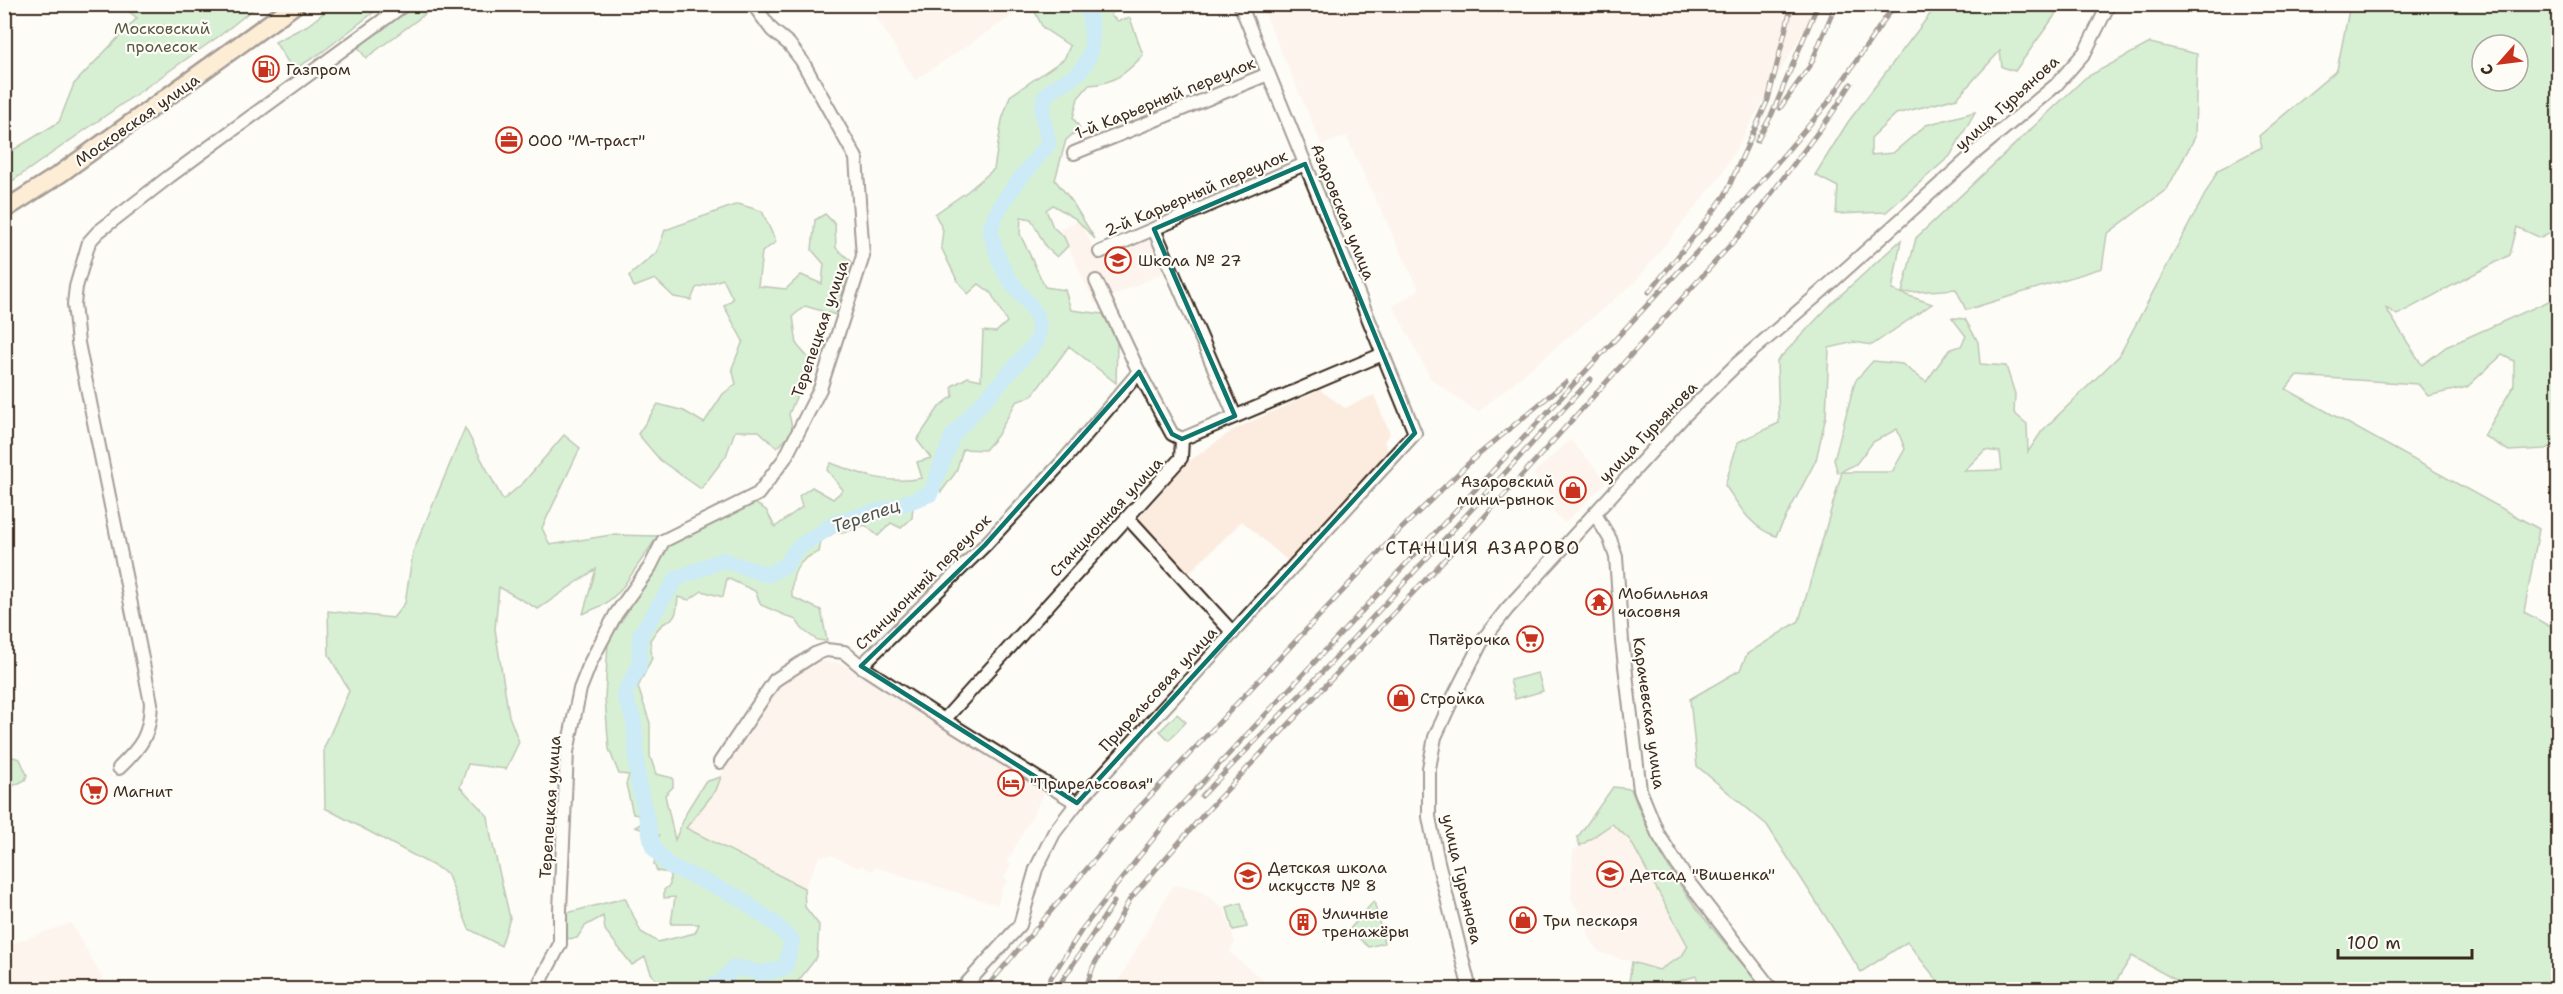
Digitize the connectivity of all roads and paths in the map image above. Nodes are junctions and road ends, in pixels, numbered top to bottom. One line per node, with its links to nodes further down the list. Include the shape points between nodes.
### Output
1 (296, 4): 9 (main road, Московская улица)
2 (405, 4): 24 (street, via 170,176 89,242 74,304 78,343 152,703 146,737)
3 (753, 4): 26 (street, Терепецкая улица, via 802,61 856,158 864,256 820,389 785,458 758,494 663,541 591,661 580,689 567,752 560,944)
4 (1240, 4): 6 (street, Азаровская улица)
5 (2109, 4): 18 (street, улица Гурьянова, via 2085,52 2056,85 1738,363)
6 (1268, 74): 7 (street, 1-й Карьерный переулок); 8 (street, Азаровская улица)
7 (1074, 153)
8 (1305, 164): 10 (street, 2-й Карьерный переулок); 13 (street, Азаровская улица)
9 (4, 210)
10 (1154, 229): 11 (street, 2-й Карьерный переулок); 15 (street)
11 (1100, 252)
12 (1096, 281): 14 (street)
13 (1383, 354): 15 (street); 16 (street, Азаровская улица)
14 (1139, 372): 17 (street, via 1172,434); 21 (street, Станционный переулок, via 985,545)
15 (1235, 416): 17 (street)
16 (1414, 433): 20 (street, Прирельсовая улица)
17 (1182, 439): 19 (street, Станционная улица, via 1181,458)
18 (1595, 514): 28 (street, улица Гурьянова, via 1482,641 1435,737 1429,768 1430,817); 29 (street, Карачевская улица, via 1616,557 1640,790 1658,834 1689,883)
19 (1128, 518): 20 (street); 22 (street, Станционная улица)
20 (1233, 633): 25 (street, Прирельсовая улица)
21 (861, 666): 22 (street); 23 (street, Станционный переулок, via 844,652 826,650 775,680)
22 (944, 720): 25 (street)
23 (720, 762)
24 (119, 768)
25 (1077, 803): 27 (street, Прирельсовая улица, via 1054,833 1036,869 1020,925)
26 (536, 990)
27 (961, 990)
28 (1470, 990)
29 (1772, 990)

